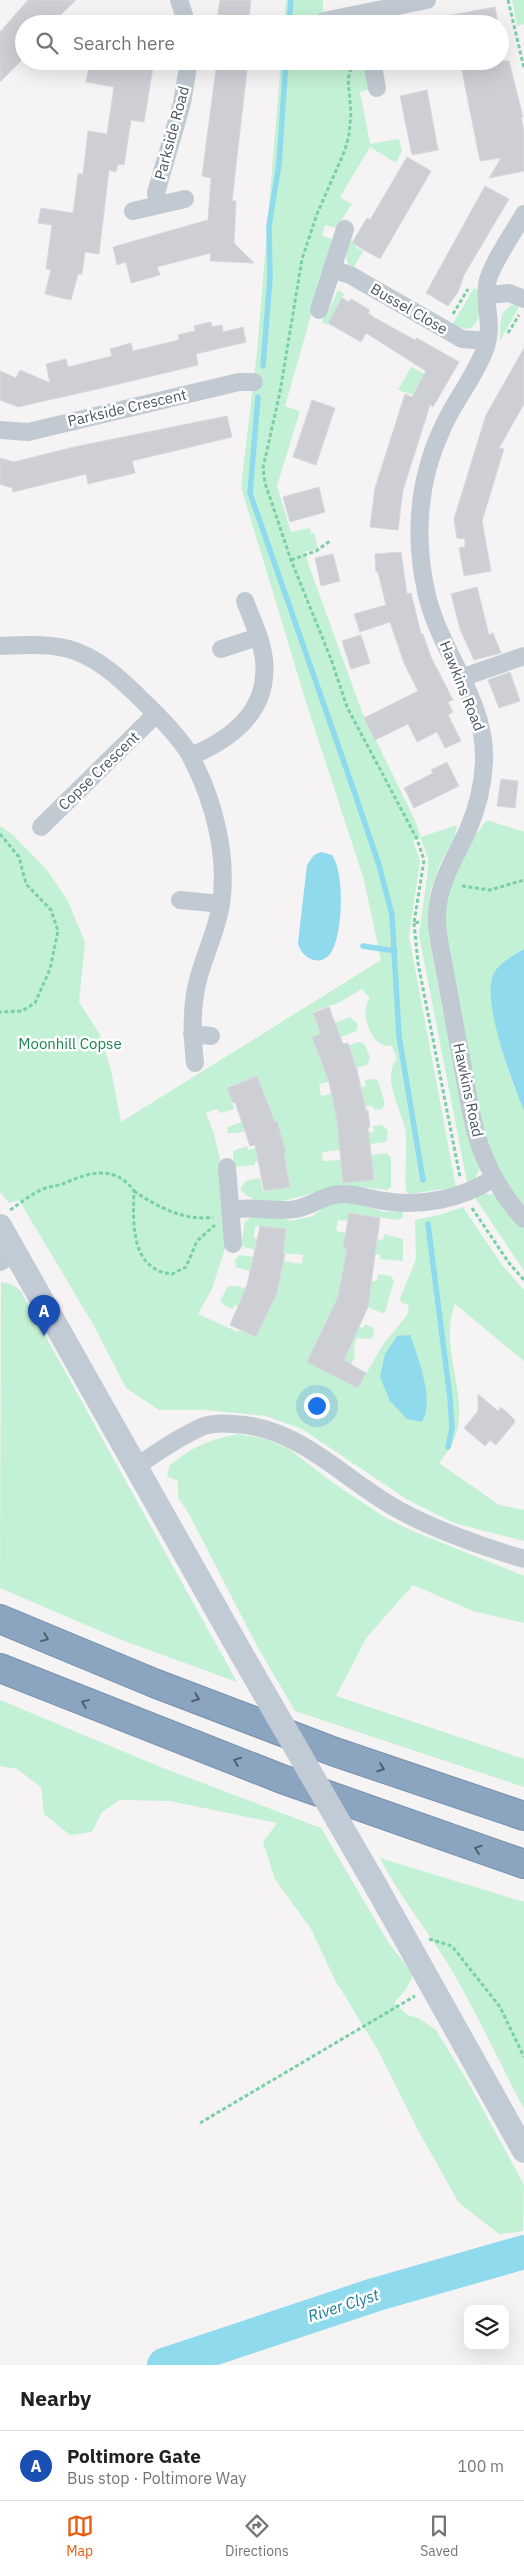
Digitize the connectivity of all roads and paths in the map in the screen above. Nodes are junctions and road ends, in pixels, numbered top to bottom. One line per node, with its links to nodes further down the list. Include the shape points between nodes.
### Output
1 (179, 0): 4 (street)
2 (427, 0): 5 (street)
3 (508, 0): 6 (path)
4 (184, 15)
5 (374, 15)
6 (524, 68)
7 (188, 70): 12 (street, Parkside Road, via 182,104 156,192)
8 (351, 70): 25 (path, via 348,79 349,135 302,258 264,468 265,483)
9 (374, 70): 10 (street)
10 (377, 88)
11 (185, 199): 12 (street, Parkside Road)
12 (159, 205): 13 (street, Parkside Road)
13 (133, 211)
14 (524, 214): 17 (street, Hawkins Road, via 489,278)
15 (345, 229): 16 (street)
16 (332, 269): 19 (street); 21 (street, Bussel Close, via 350,275 462,339)
17 (487, 295): 18 (street, via 509,293); 21 (street, Hawkins Road, via 490,316)
18 (522, 306): 20 (path)
19 (318, 310)
20 (507, 335)
21 (487, 341): 31 (street, Hawkins Road, via 484,353 441,430 424,483 419,525 419,553 426,592)
22 (254, 382): 23 (street, Parkside Crescent, via 239,382 28,432)
23 (0, 430)
24 (330, 541): 25 (path, via 316,551)
25 (291, 560): 40 (path, via 331,659 346,707 399,804 424,860 414,923)
26 (245, 601): 27 (street)
27 (258, 637): 29 (street); 33 (street, via 264,673 253,710 246,722 218,745)
28 (0, 646): 32 (street, via 29,644 74,650 113,672)
29 (221, 649)
30 (524, 656): 31 (street)
31 (461, 678): 37 (street, Hawkins Road, via 480,725 484,762 475,810)
32 (156, 714): 33 (street); 34 (street, Copse Crescent)
33 (191, 756): 39 (street, via 214,812 220,838)
34 (41, 828)
35 (0, 834): 41 (path, via 19,856 26,884 50,910 58,931 50,969 36,1003 22,1011)
36 (524, 880): 37 (path, via 490,890)
37 (443, 883): 40 (street, Hawkins Road)
38 (180, 900): 39 (street)
39 (221, 904): 42 (street, via 196,986)
40 (437, 921): 46 (street, Hawkins Road, via 473,1116 480,1145)
41 (0, 1012)
42 (192, 1034): 43 (street); 44 (street)
43 (211, 1036)
44 (195, 1063)
45 (227, 1167): 48 (street)
46 (494, 1178): 48 (street, via 457,1196 406,1203 342,1194 331,1195 294,1210 245,1207); 51 (street, Hawkins Road)
47 (134, 1191): 48 (path, via 132,1216 138,1246 150,1265 163,1273 172,1274 186,1267 197,1241 216,1224 222,1213); 49 (path, via 170,1211); 50 (path, via 121,1178 90,1172 44,1188)
48 (231, 1210): 52 (street)
49 (212, 1218)
50 (3, 1219): 53 (main road)
51 (524, 1219)
52 (234, 1244)
53 (8, 1258): 54 (main road)
54 (136, 1467): 55 (street, via 170,1444 206,1426 222,1423 256,1426 296,1441 397,1509); 60 (main road, bridge)
55 (524, 1559)
56 (0, 1619): 58 (highway, one-way to 58, via 154,1683 335,1752)
57 (0, 1668): 59 (highway, one-way to 57, via 282,1779)
58 (524, 1816)
59 (524, 1864)
60 (409, 1946): 61 (main road); 62 (path, via 424,1937 452,1946 500,2008)
61 (433, 1986): 63 (path); 64 (main road)
62 (524, 2057)
63 (200, 2124)
64 (524, 2151)

